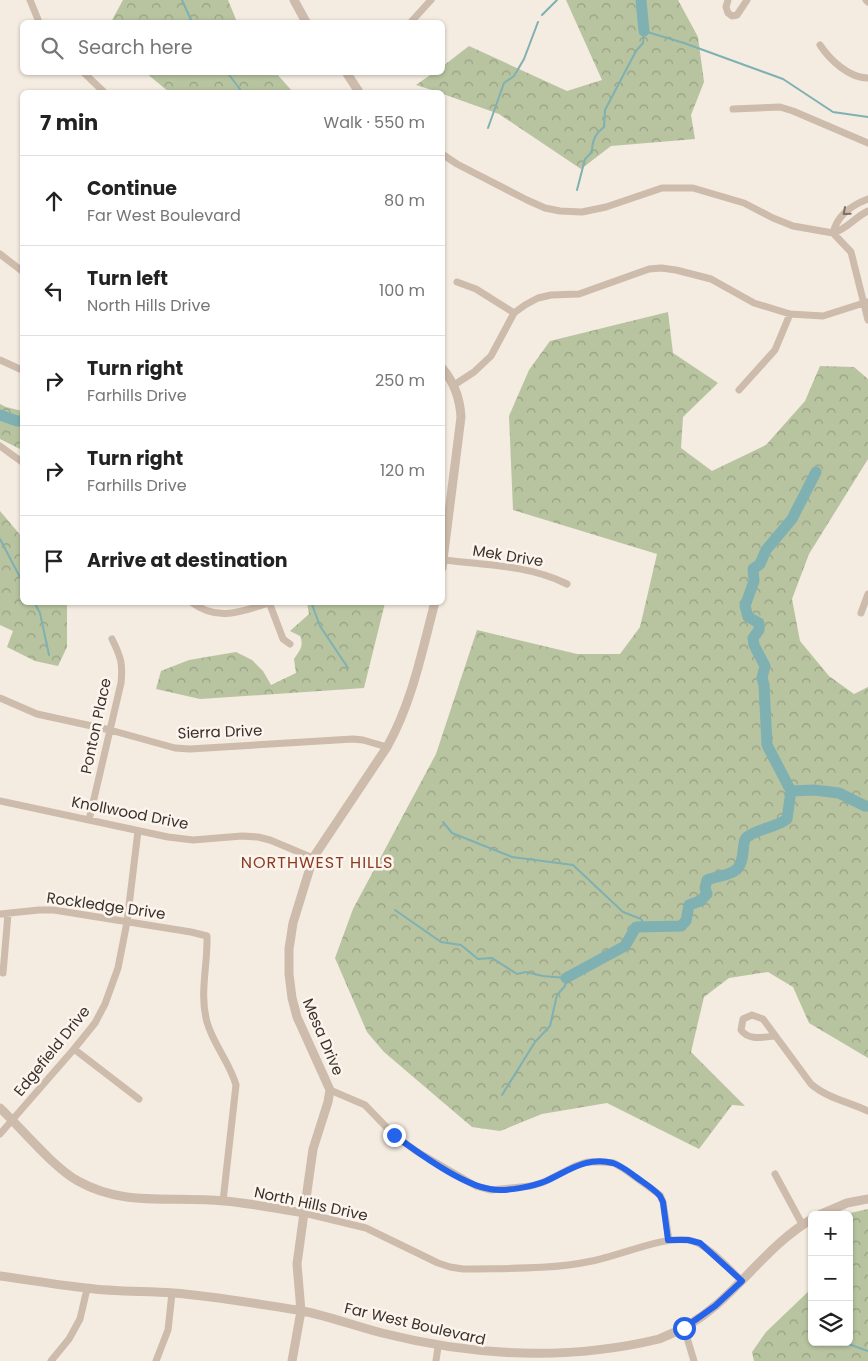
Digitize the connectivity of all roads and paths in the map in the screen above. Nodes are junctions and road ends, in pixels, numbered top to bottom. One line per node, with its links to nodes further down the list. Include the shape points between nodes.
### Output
1 (30, 0): 6 (street)
2 (294, 0): 7 (street)
3 (431, 0): 8 (street)
4 (728, 0): 5 (street, via 726,7 732,16 737,15)
5 (747, 0)
6 (37, 20)
7 (305, 20)
8 (414, 20)
9 (820, 45): 12 (street, via 828,57 852,75)
10 (87, 75): 13 (street)
11 (348, 75): 14 (street)
12 (868, 78)
13 (102, 90)
14 (358, 90)
15 (733, 109): 16 (street, via 767,107 793,110)
16 (868, 143)
17 (445, 156): 20 (street, via 527,200 560,211 582,212 662,188 685,188 744,203 793,226)
18 (868, 199): 20 (street, one-way to 20, via 856,204 835,222)
19 (868, 211): 20 (street)
20 (833, 233): 24 (street, via 850,252)
21 (0, 254): 22 (street)
22 (20, 269)
23 (457, 282): 25 (street, via 476,289)
24 (866, 302): 26 (street, via 823,316); 27 (street)
25 (514, 313): 26 (street, via 538,298 579,294 649,269 661,268 711,279 754,303); 31 (street, via 491,356)
26 (790, 314): 32 (street, via 775,350)
27 (868, 320)
28 (0, 360): 29 (street)
29 (20, 369)
30 (445, 372): 31 (street)
31 (454, 385): 35 (street, via 461,417)
32 (740, 390)
33 (0, 446): 34 (street)
34 (20, 461)
35 (445, 521)
36 (445, 564): 37 (street, Mek Drive, via 533,571)
37 (566, 584)
38 (868, 594): 43 (street)
39 (195, 605): 40 (street, via 210,612 227,614)
40 (261, 605)
41 (270, 605): 45 (street, via 283,638)
42 (434, 605): 48 (street, Mesa Drive, via 406,706)
43 (861, 613)
44 (112, 639): 47 (street, Ponton Place, via 122,664)
45 (290, 644)
46 (0, 698): 47 (street, Sierra Drive, via 37,714)
47 (110, 730): 48 (street, Sierra Drive, via 190,749 353,739); 50 (street, Ponton Place)
48 (387, 747): 52 (street, Mesa Drive)
49 (0, 801): 50 (street, Knollwood Drive)
50 (90, 820): 51 (street, Knollwood Drive)
51 (138, 831): 52 (street, Knollwood Drive, via 193,840 258,837); 54 (street, Edgefield Drive)
52 (313, 858): 58 (street, Mesa Drive, via 293,923 289,974 297,1017)
53 (4, 914): 54 (street, Rockledge Drive, via 54,910); 55 (street)
54 (127, 922): 57 (street, Edgefield Drive, via 112,989 95,1023); 65 (street, Rockledge Drive, via 207,936 204,1011 210,1034 236,1086)
55 (3, 973)
56 (775, 1036): 56 (street, via 745,1035 743,1019 758,1016); 61 (street, via 818,1090)
57 (74, 1049): 59 (street); 62 (street, Edgefield Drive)
58 (330, 1090): 68 (street, Mesa Drive, via 314,1149); 71 (street, via 365,1105 394,1135 416,1151 476,1186 491,1190 531,1186 588,1162 614,1163 660,1196)
59 (139, 1100)
60 (0, 1108): 62 (street, North Hills Drive)
61 (868, 1111)
62 (13, 1120): 63 (street, Edgefield Drive); 65 (street, North Hills Drive, via 57,1165 99,1191 148,1200)
63 (0, 1134)
64 (775, 1174): 70 (street)
65 (223, 1200): 68 (street, North Hills Drive)
66 (868, 1200): 67 (street, via 847,1203)
67 (828, 1211)
68 (304, 1214): 71 (street, North Hills Drive, via 366,1228 438,1263 463,1269 567,1265); 76 (street, Mesa Drive, via 297,1264)
69 (808, 1221): 70 (street, Far West Boulevard)
70 (802, 1224): 73 (street, Far West Boulevard)
71 (668, 1240): 73 (street, North Hills Drive, via 700,1243)
72 (0, 1276): 74 (street, Far West Boulevard)
73 (742, 1281): 77 (street, Far West Boulevard)
74 (87, 1289): 75 (street, Far West Boulevard); 79 (street, via 80,1319)
75 (172, 1293): 76 (street, Far West Boulevard); 80 (street, via 168,1330)
76 (301, 1311): 78 (street, Far West Boulevard); 81 (street, Mesa Drive)
77 (684, 1328): 78 (street, Far West Boulevard, via 631,1348 554,1359 509,1358); 83 (street)
78 (438, 1346): 82 (street)
79 (51, 1361)
80 (156, 1361)
81 (292, 1361)
82 (436, 1361)
83 (694, 1361)

